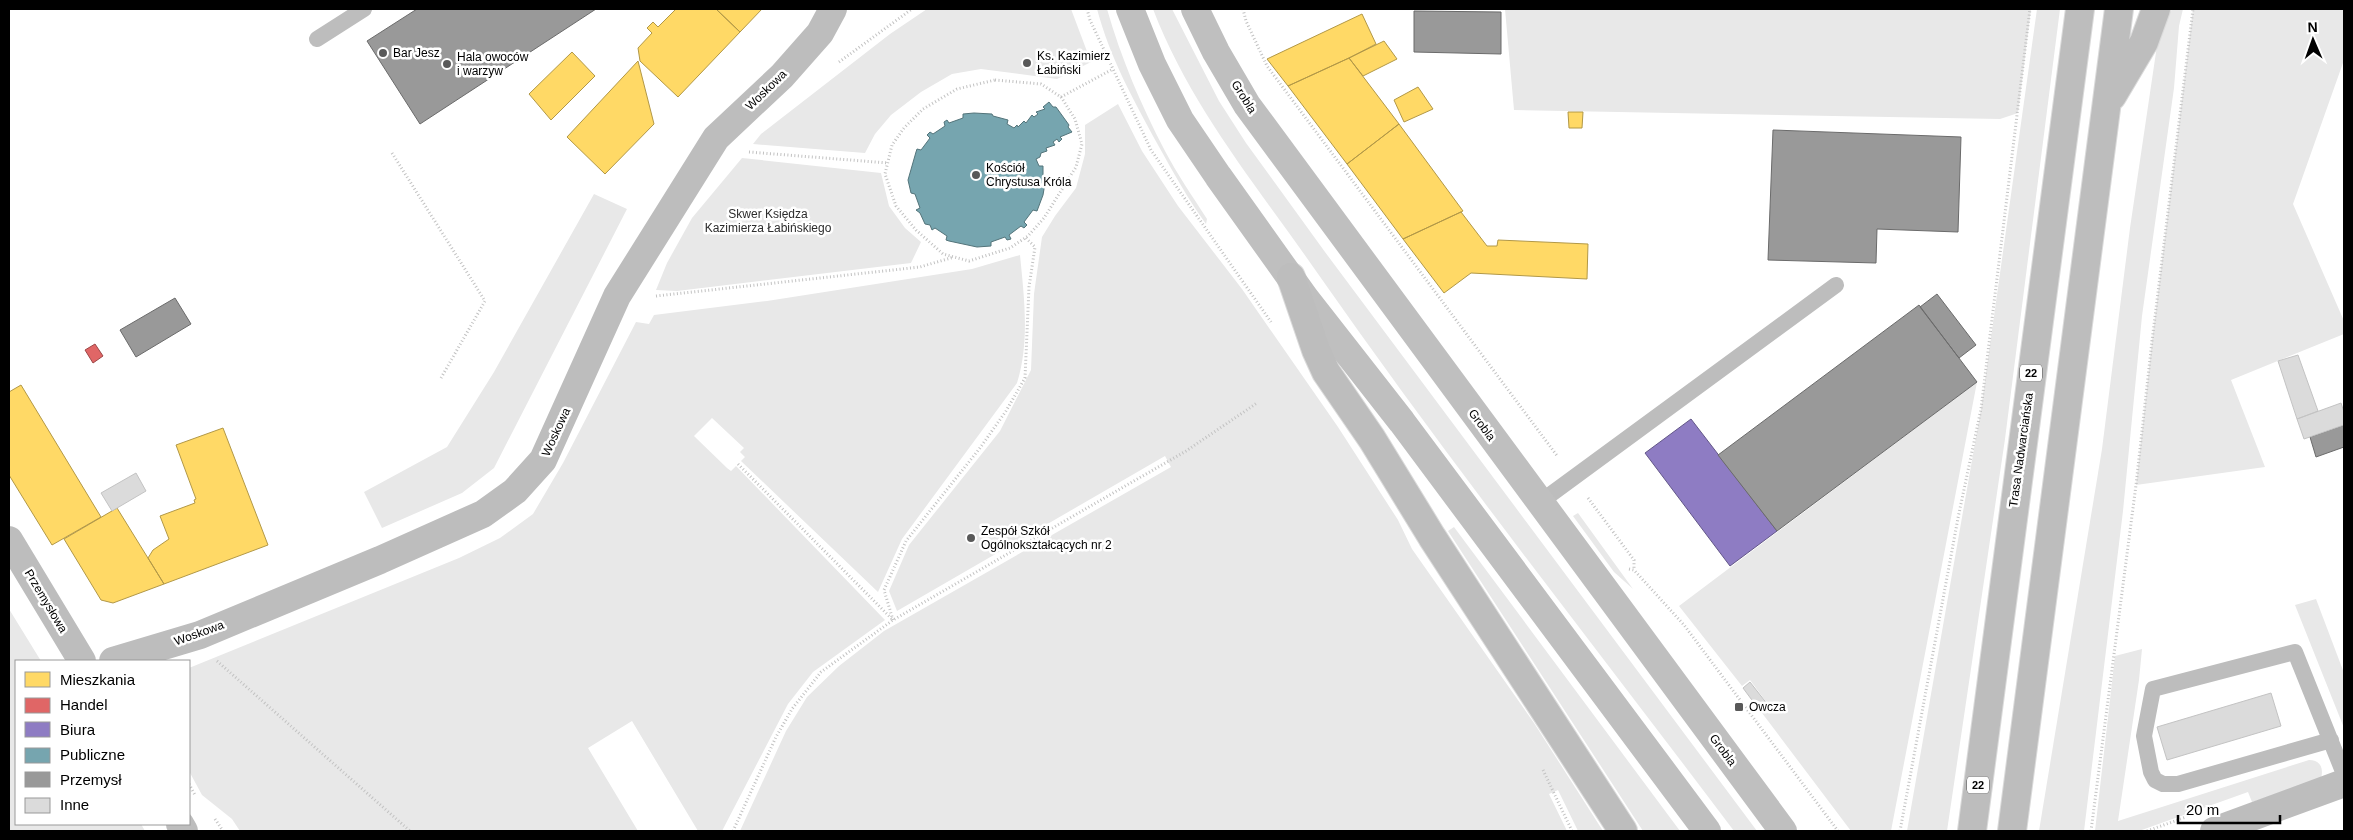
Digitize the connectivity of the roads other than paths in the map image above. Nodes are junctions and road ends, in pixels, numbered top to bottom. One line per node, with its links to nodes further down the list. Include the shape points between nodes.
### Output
1 (364, 9): 8 (lane)
2 (833, 9): 15 (main road, Woskowa, via 820,32 782,76 716,138 616,300 543,460 515,491 483,514 380,560 200,635)
3 (1130, 9): 10 (main road, via 1180,120)
4 (1195, 9): 12 (main road, Grobla, via 1247,105)
5 (2080, 9): 22 (main road, Trasa Nadwarciańska / 22)
6 (2119, 9): 9 (main road)
7 (2156, 9): 9 (main road, via 2144,42)
8 (317, 39)
9 (2106, 106): 23 (main road)
10 (1291, 277): 19 (main road, via 1326,372); 20 (main road)
11 (1836, 285): 12 (lane)
12 (1539, 503): 21 (main road, Grobla)
13 (9, 540): 14 (main road, Przemysłowa)
14 (81, 660)
15 (116, 660)
16 (2330, 740): 16 (lane, via 2296,652 2153,689 2144,736 2151,772 2163,784 2178,784); 17 (lane)
17 (2344, 774)
18 (2344, 783): 24 (main road)
19 (1623, 831)
20 (1707, 831)
21 (1783, 831)
22 (1972, 831)
23 (2012, 831)
24 (2214, 831)

